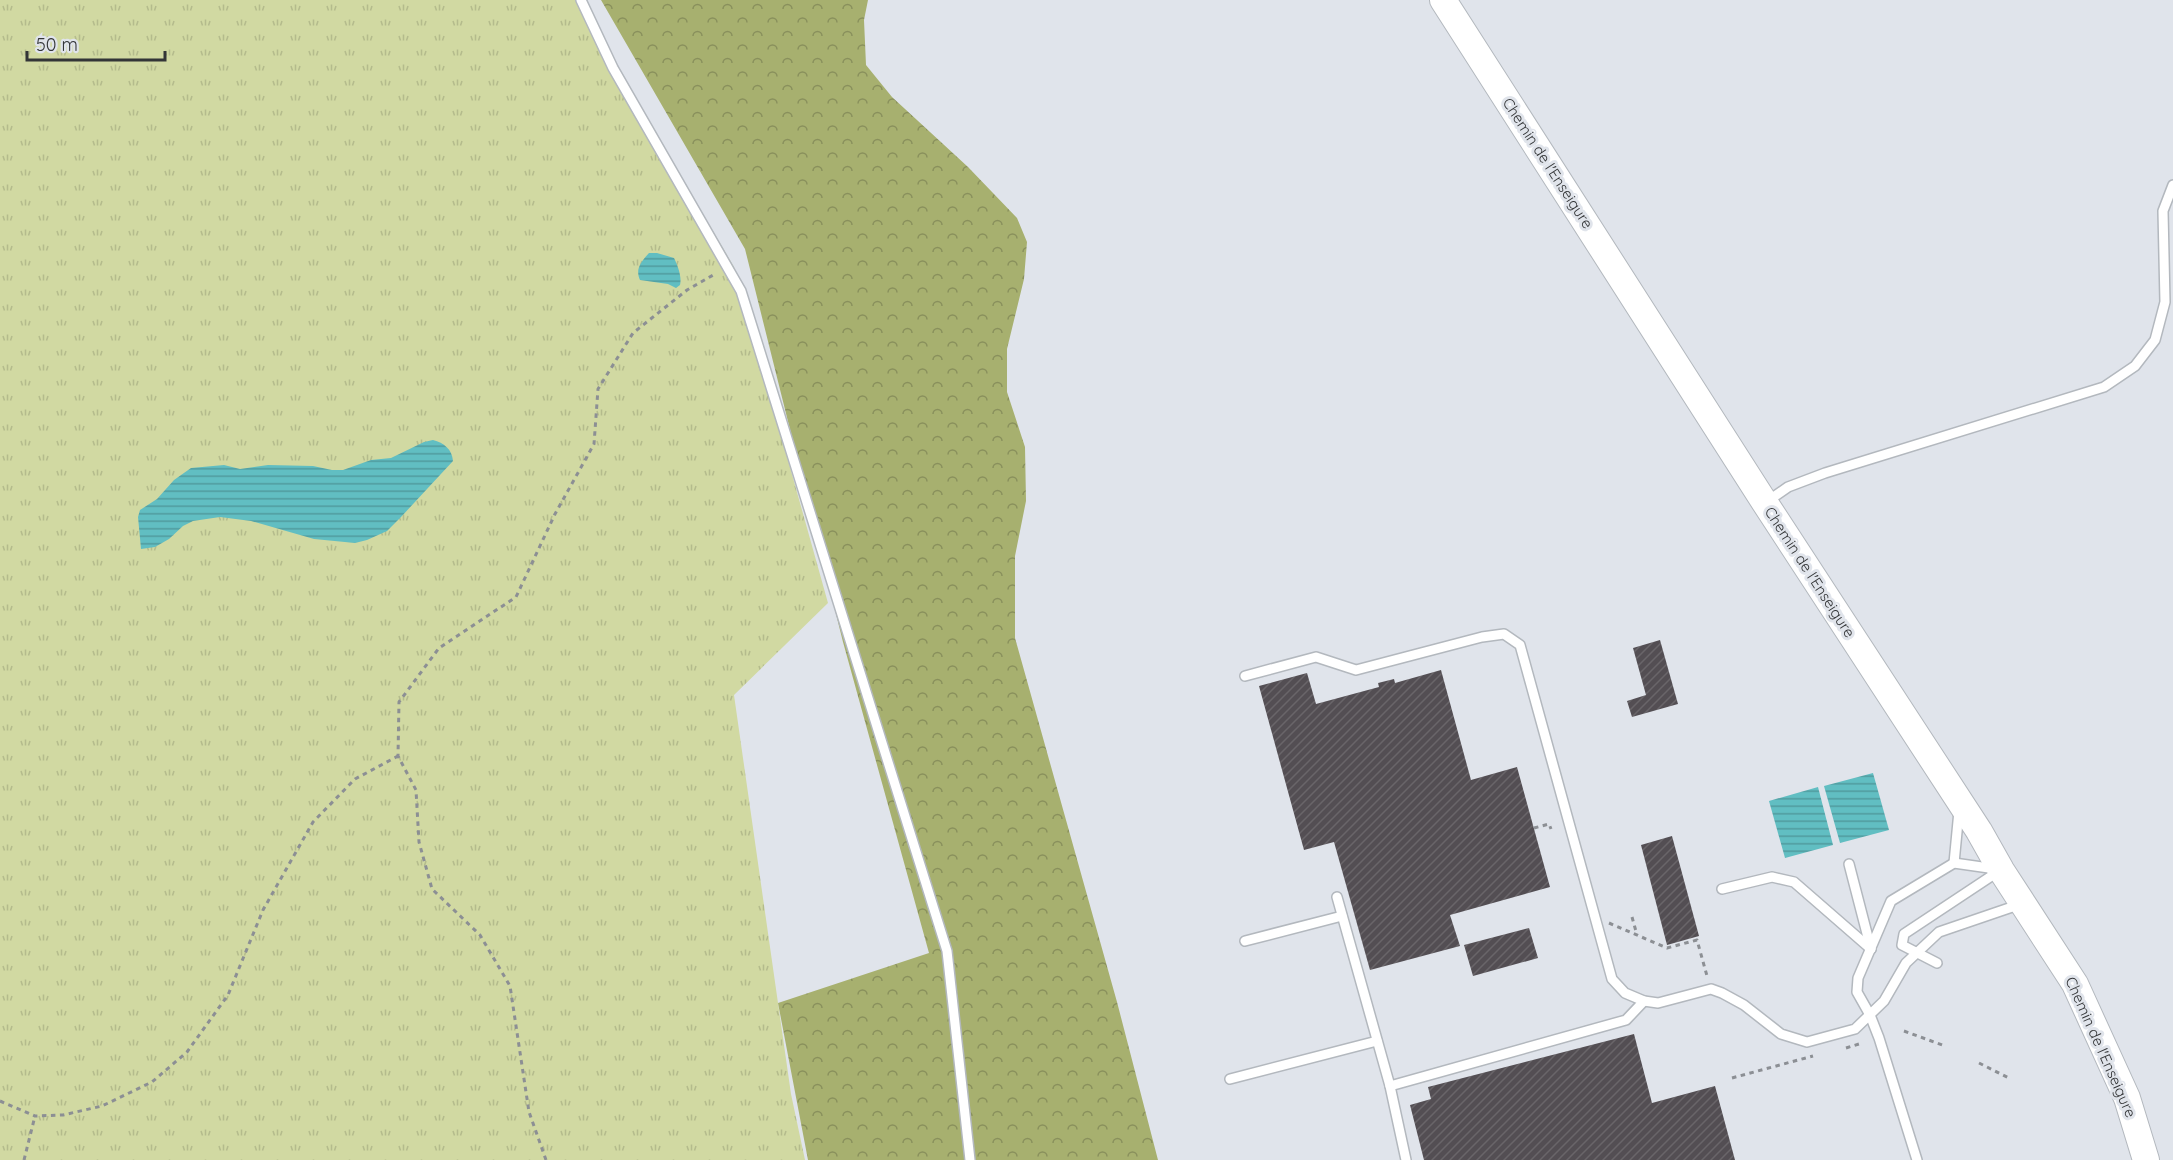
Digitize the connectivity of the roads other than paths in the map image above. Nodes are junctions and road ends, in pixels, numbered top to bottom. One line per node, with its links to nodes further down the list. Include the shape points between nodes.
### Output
1 (580, 0): 23 (lane, via 613,68 741,291 947,951)
2 (1443, 0): 4 (street, Chemin de l'Enseigure)
3 (2173, 184): 4 (lane, via 2163,211 2165,302 2155,340 2135,366 2104,387 1825,473 1788,487)
4 (1765, 503): 6 (street, Chemin de l'Enseigure)
5 (1245, 676): 18 (lane, via 1316,657 1356,670 1504,634 1520,645 1612,978 1625,993)
6 (1960, 802): 7 (lane); 9 (street, Chemin de l'Enseigure)
7 (1954, 863): 9 (lane); 15 (lane, via 1891,900)
8 (1849, 864): 15 (lane)
9 (2001, 870): 12 (street, Chemin de l'Enseigure); 16 (lane, via 1904,934 1902,945)
10 (1722, 889): 15 (lane, via 1772,877 1794,882)
11 (1337, 897): 13 (lane)
12 (2023, 904): 16 (lane, via 1939,932); 26 (street, Chemin de l'Enseigure, via 2075,984 2127,1098)
13 (1342, 916): 14 (lane); 20 (lane)
14 (1245, 941)
15 (1871, 949): 19 (lane, via 1858,978 1857,992)
16 (1916, 952): 17 (lane); 19 (lane, via 1884,1001)
17 (1936, 963)
18 (1644, 1001): 19 (lane, via 1658,1003 1711,989 1744,1005 1781,1034 1807,1042 1855,1029); 22 (lane, via 1626,1020)
19 (1870, 1015): 25 (lane)
20 (1377, 1041): 21 (lane); 22 (lane)
21 (1230, 1079)
22 (1390, 1086): 24 (lane)
23 (970, 1160)
24 (1406, 1160)
25 (1917, 1160)
26 (2146, 1160)

